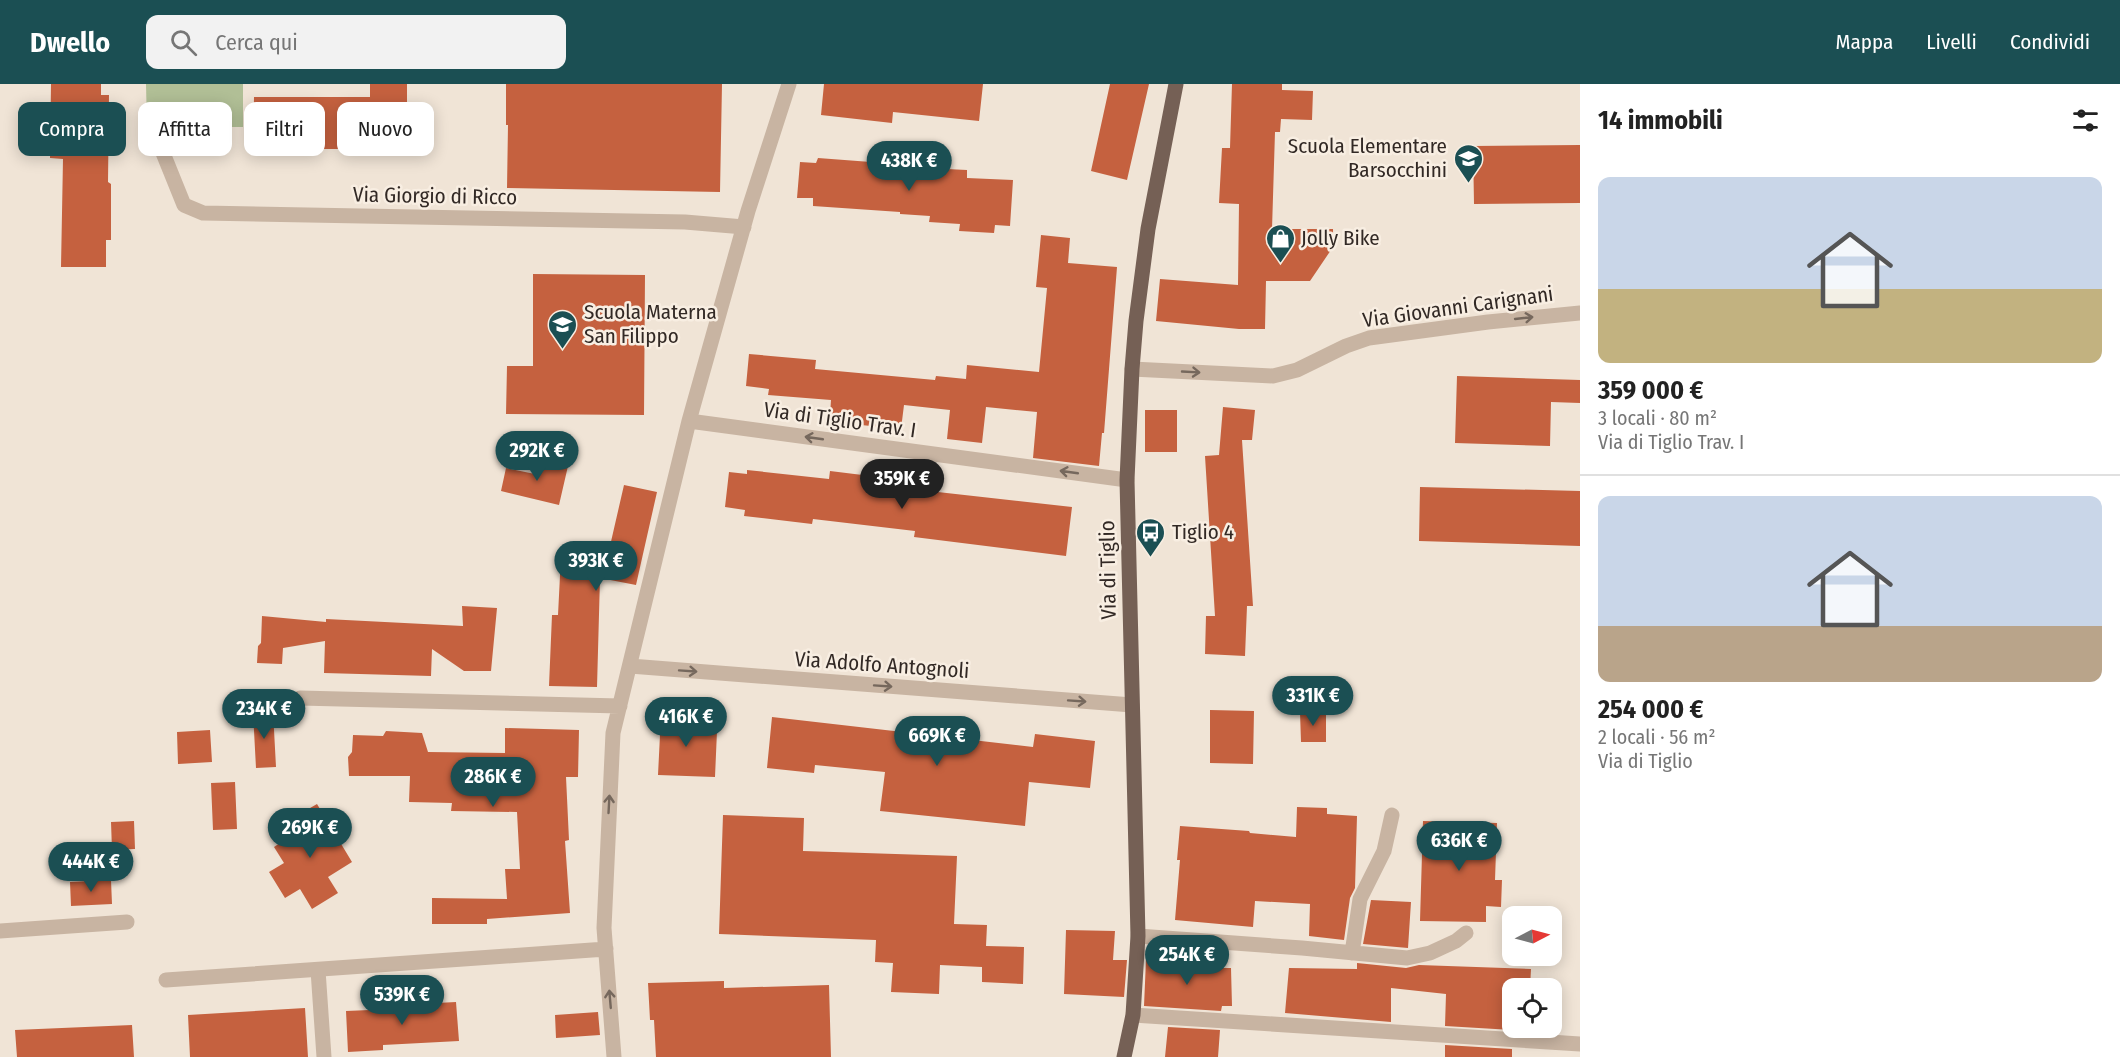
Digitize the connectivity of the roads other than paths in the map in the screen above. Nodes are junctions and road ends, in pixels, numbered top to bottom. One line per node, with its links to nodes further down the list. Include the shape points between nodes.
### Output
1 (789, 84): 4 (street)
2 (1176, 84): 6 (main road, Via di Tiglio, via 1148,229)
3 (164, 156): 4 (street, Via Giorgio di Ricco, via 184,205 203,213 685,222)
4 (744, 227): 7 (street)
5 (1580, 313): 6 (street, Via Giovanni Carignani, one-way to 5, via 1273,375 1297,370 1369,338)
6 (1132, 369): 8 (main road, Via di Tiglio)
7 (689, 421): 8 (street, Via di Tiglio Trav. I, one-way to 7); 9 (street)
8 (1127, 480): 11 (main road, Via di Tiglio)
9 (630, 666): 11 (street, Via Adolfo Antognoli, one-way to 11); 12 (street)
10 (300, 698): 12 (street)
11 (1132, 705): 17 (main road, Via di Tiglio)
12 (620, 706): 18 (street, one-way to 12, via 610,786 613,734)
13 (1392, 815): 19 (street, via 1384,851 1360,899)
14 (127, 922): 15 (street)
15 (0, 931)
16 (1466, 933): 19 (street, via 1430,953 1407,958)
17 (1138, 936): 19 (street); 22 (main road, Via di Tiglio)
18 (606, 949): 20 (street); 25 (street, one-way to 18)
19 (1352, 954)
20 (318, 970): 21 (street); 24 (street)
21 (166, 980)
22 (1133, 1015): 23 (street); 26 (main road, Via di Tiglio)
23 (1580, 1044)
24 (324, 1057)
25 (614, 1057)
26 (1124, 1057)

